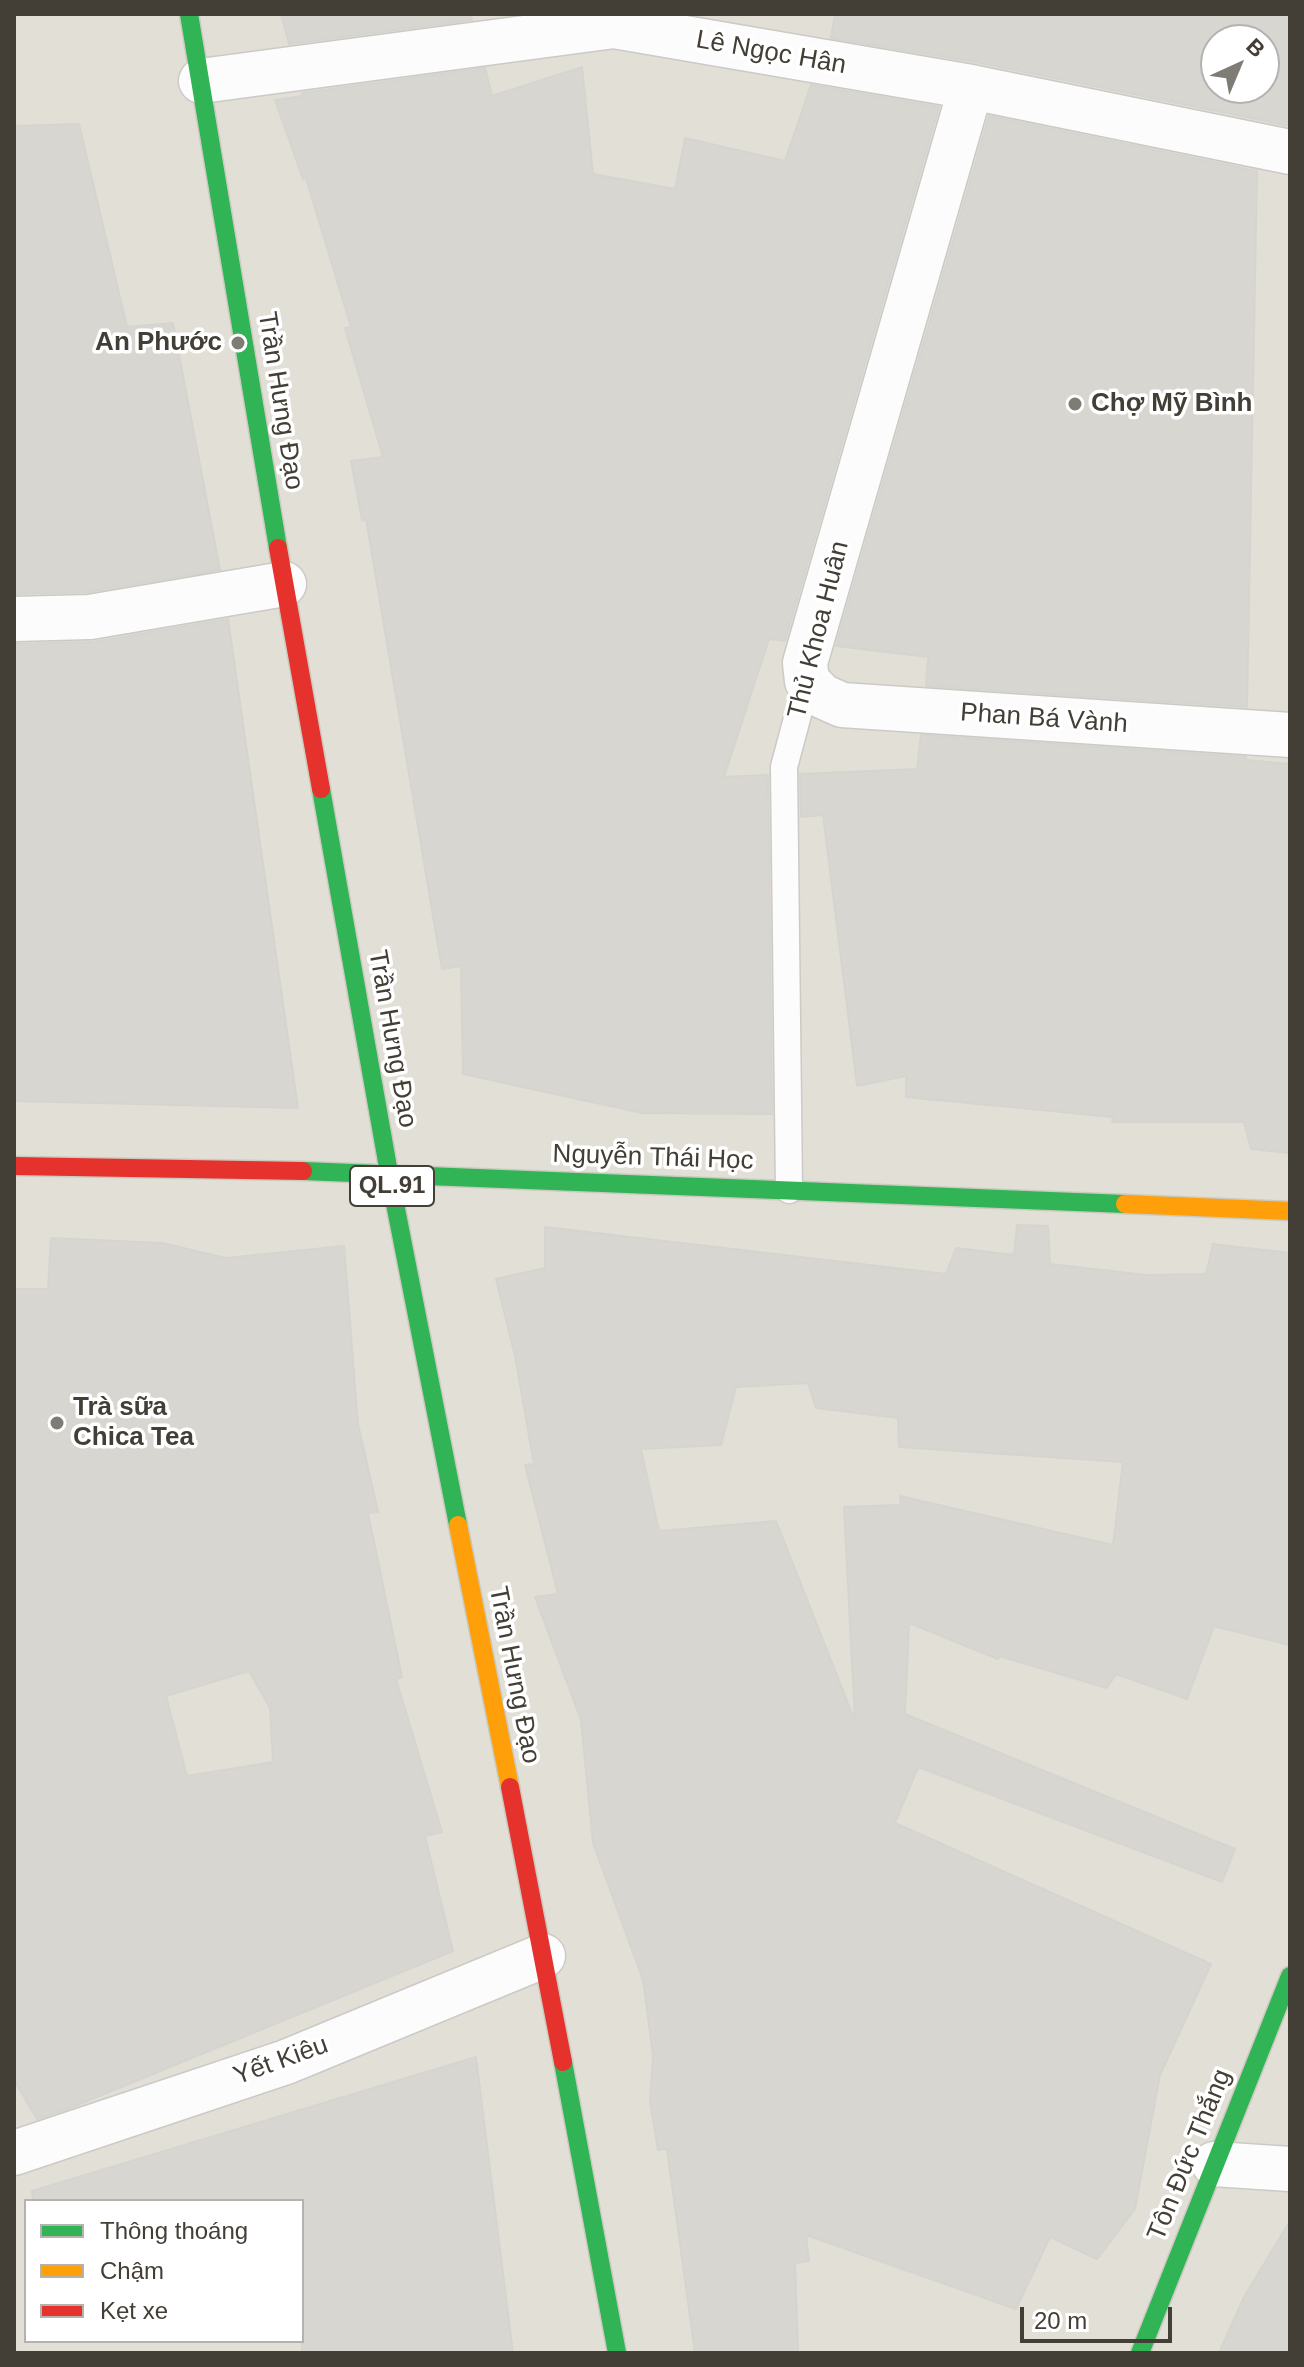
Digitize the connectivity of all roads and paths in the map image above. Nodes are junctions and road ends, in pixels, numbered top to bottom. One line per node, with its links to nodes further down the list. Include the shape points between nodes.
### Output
1 (189, 14): 2 (main road, Trần Hưng Đạo / QL.91)
2 (201, 81): 3 (street, Lê Ngọc Hân, via 614,26); 5 (main road, Trần Hưng Đạo / QL.91)
3 (971, 87): 4 (street, Lê Ngọc Hân); 7 (street, Thủ Khoa Huân, via 805,663)
4 (1290, 152)
5 (284, 584): 6 (street, via 90,617); 10 (main road, Trần Hưng Đạo / QL.91)
6 (14, 619)
7 (807, 681): 8 (street, Phan Bá Vành, via 842,705); 11 (lane, Thủ Khoa Huân, via 784,767)
8 (1290, 735)
9 (14, 1166): 10 (main road, Nguyễn Thái Học)
10 (389, 1173): 11 (main road, Nguyễn Thái Học); 13 (main road, Trần Hưng Đạo / QL.91)
11 (789, 1190): 12 (main road, Nguyễn Thái Học)
12 (1290, 1211)
13 (543, 1956): 15 (street, Yết Kiêu, via 286,2062); 18 (main road, Trần Hưng Đạo / QL.91)
14 (1290, 1976): 16 (main road, Tôn Đức Thắng)
15 (14, 2153)
16 (1214, 2164): 17 (street); 19 (main road, Tôn Đức Thắng)
17 (1290, 2169)
18 (617, 2353)
19 (1140, 2353)

